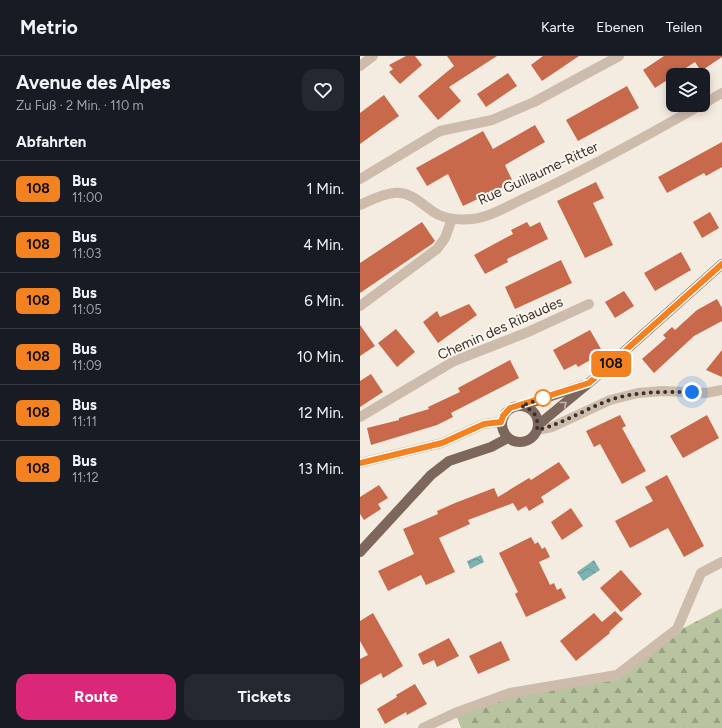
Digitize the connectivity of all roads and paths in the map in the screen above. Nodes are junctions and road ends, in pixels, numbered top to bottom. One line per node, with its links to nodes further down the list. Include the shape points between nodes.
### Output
1 (373, 56): 3 (street)
2 (619, 56): 7 (street, via 534,102 492,120 440,130)
3 (360, 66)
4 (722, 93): 5 (street, Rue Guillaume-Ritter)
5 (710, 100)
6 (688, 112): 9 (street, Rue Guillaume-Ritter, via 537,193 474,218)
7 (360, 179)
8 (360, 205): 9 (street, Rue Guillaume-Ritter, via 382,195 406,193 438,215)
9 (452, 219): 12 (street, via 445,238 437,249)
10 (722, 264): 13 (main road)
11 (589, 304): 16 (street, Chemin des Ribaudes, via 528,332 454,361)
12 (360, 306)
13 (589, 383): 15 (main road); 18 (main road, one-way to 13)
14 (722, 390): 18 (street, via 706,393 638,393 610,400 552,427)
15 (521, 406): 17 (main road, via 510,408); 18 (main road, via 535,414)
16 (360, 416)
17 (501, 422): 19 (main road); 20 (street, via 484,424 442,443)
18 (537, 428): 19 (main road, via 530,439 524,442)
19 (508, 438): 21 (main road, via 492,447 449,461 440,467)
20 (360, 463)
21 (360, 552)
22 (722, 562): 23 (street, via 701,573 677,629 617,675 510,693)
23 (423, 728)

